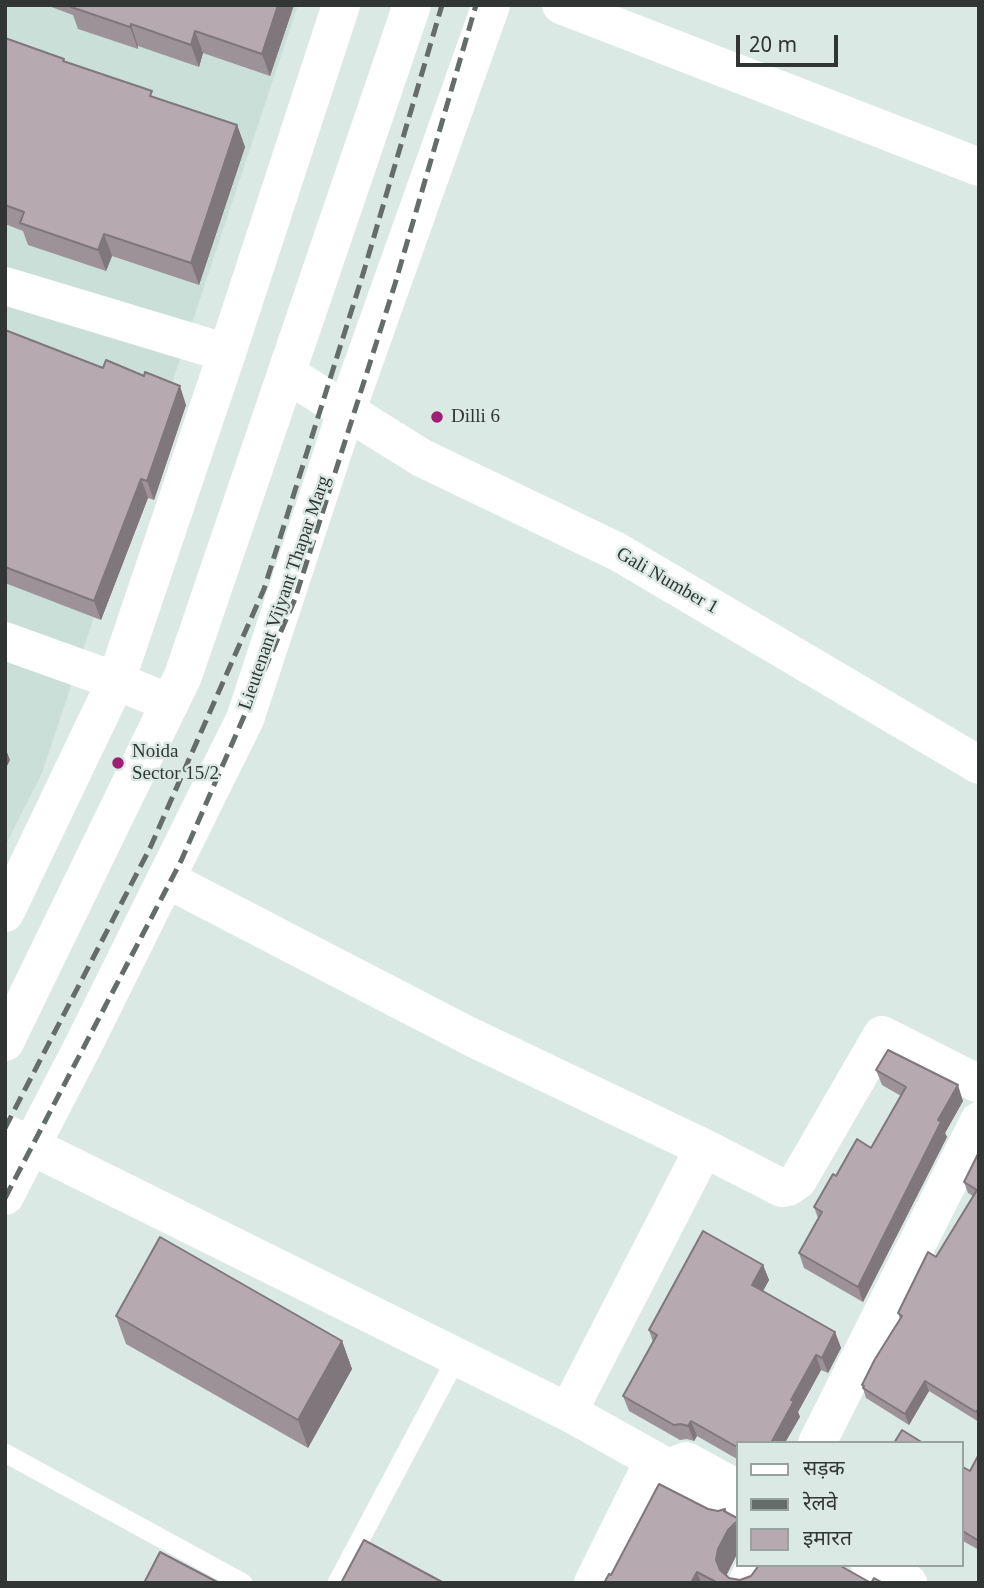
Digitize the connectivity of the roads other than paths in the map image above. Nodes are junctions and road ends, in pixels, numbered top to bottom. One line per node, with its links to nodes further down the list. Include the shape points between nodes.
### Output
1 (341, 5): 7 (street)
2 (411, 5): 8 (street)
3 (491, 5): 9 (street, Lieutenant Vijyant Thapar Marg)
4 (561, 5): 5 (street)
5 (979, 167)
6 (5, 286): 7 (street)
7 (227, 354): 11 (street)
8 (287, 374): 9 (street, Gali Number 1); 12 (street, via 183,677)
9 (346, 412): 13 (street, Gali Number 1, via 422,458 618,552); 14 (street, Lieutenant Vijyant Thapar Marg, via 245,719)
10 (5, 641): 11 (street)
11 (116, 681): 12 (street); 15 (street)
12 (170, 703): 16 (street)
13 (979, 765)
14 (166, 879): 19 (street, Lieutenant Vijyant Thapar Marg, via 82,1048); 20 (street, via 469,1036)
15 (5, 913)
16 (5, 1042)
17 (979, 1084): 20 (street, via 882,1035 794,1184 782,1188)
18 (979, 1121): 24 (street)
19 (18, 1139): 21 (street, Lieutenant Vijyant Thapar Marg); 22 (street)
20 (704, 1149): 23 (street)
21 (5, 1196)
22 (457, 1357): 23 (street); 32 (lane)
23 (568, 1412): 26 (street)
24 (818, 1441)
25 (5, 1453): 31 (lane)
26 (662, 1464): 27 (street, via 686,1461); 28 (street, via 671,1485 684,1494 726,1514); 33 (street)
27 (736, 1488)
28 (736, 1507)
29 (755, 1567): 34 (street)
30 (874, 1567): 35 (street)
31 (243, 1583)
32 (337, 1583)
33 (593, 1583)
34 (747, 1583)
35 (908, 1583)

